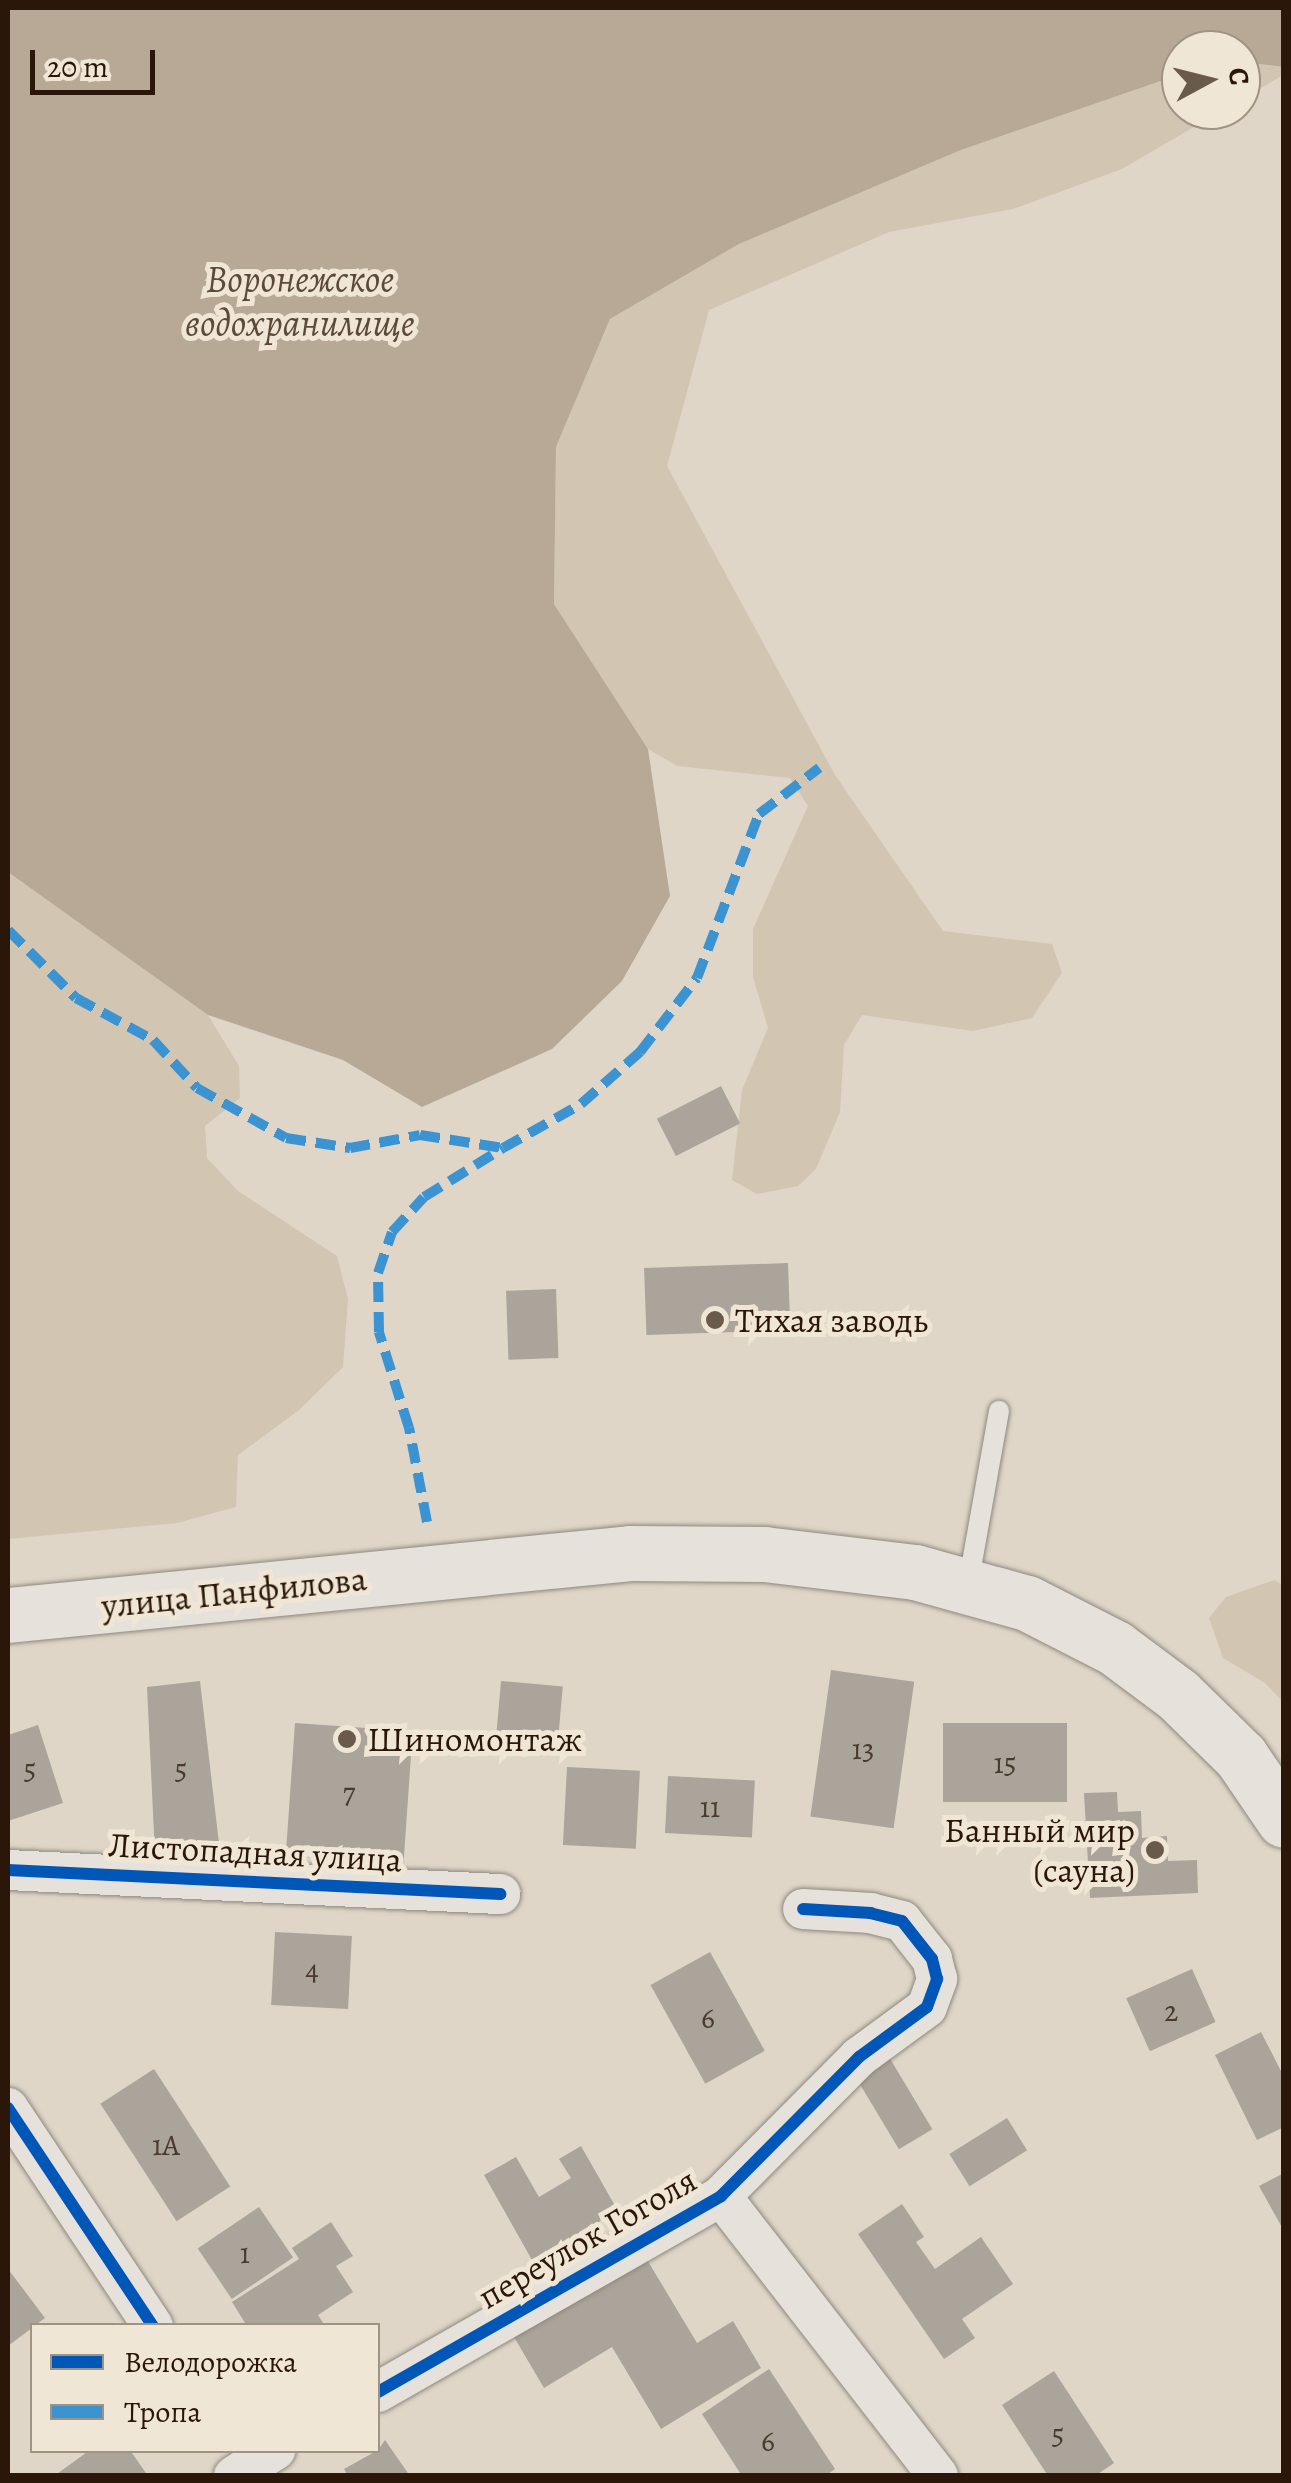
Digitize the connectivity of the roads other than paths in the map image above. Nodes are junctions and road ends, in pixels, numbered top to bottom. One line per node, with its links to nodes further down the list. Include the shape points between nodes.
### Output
1 (1000, 1411): 2 (lane)
2 (968, 1585): 3 (main road, улица Панфилова, via 916,1572 764,1554 630,1552); 4 (main road, via 1027,1603 1116,1648 1178,1694 1240,1758)
3 (8, 1614)
4 (1284, 1820)
5 (8, 1870): 6 (street, Листопадная улица)
6 (500, 1894)
7 (803, 1908): 9 (street, переулок Гоголя, via 902,1920 920,1938 937,1978 927,2008 859,2056)
8 (8, 2108): 10 (street)
9 (722, 2196): 11 (street, переулок Гоголя); 12 (street)
10 (151, 2323)
11 (380, 2391)
12 (938, 2476)

